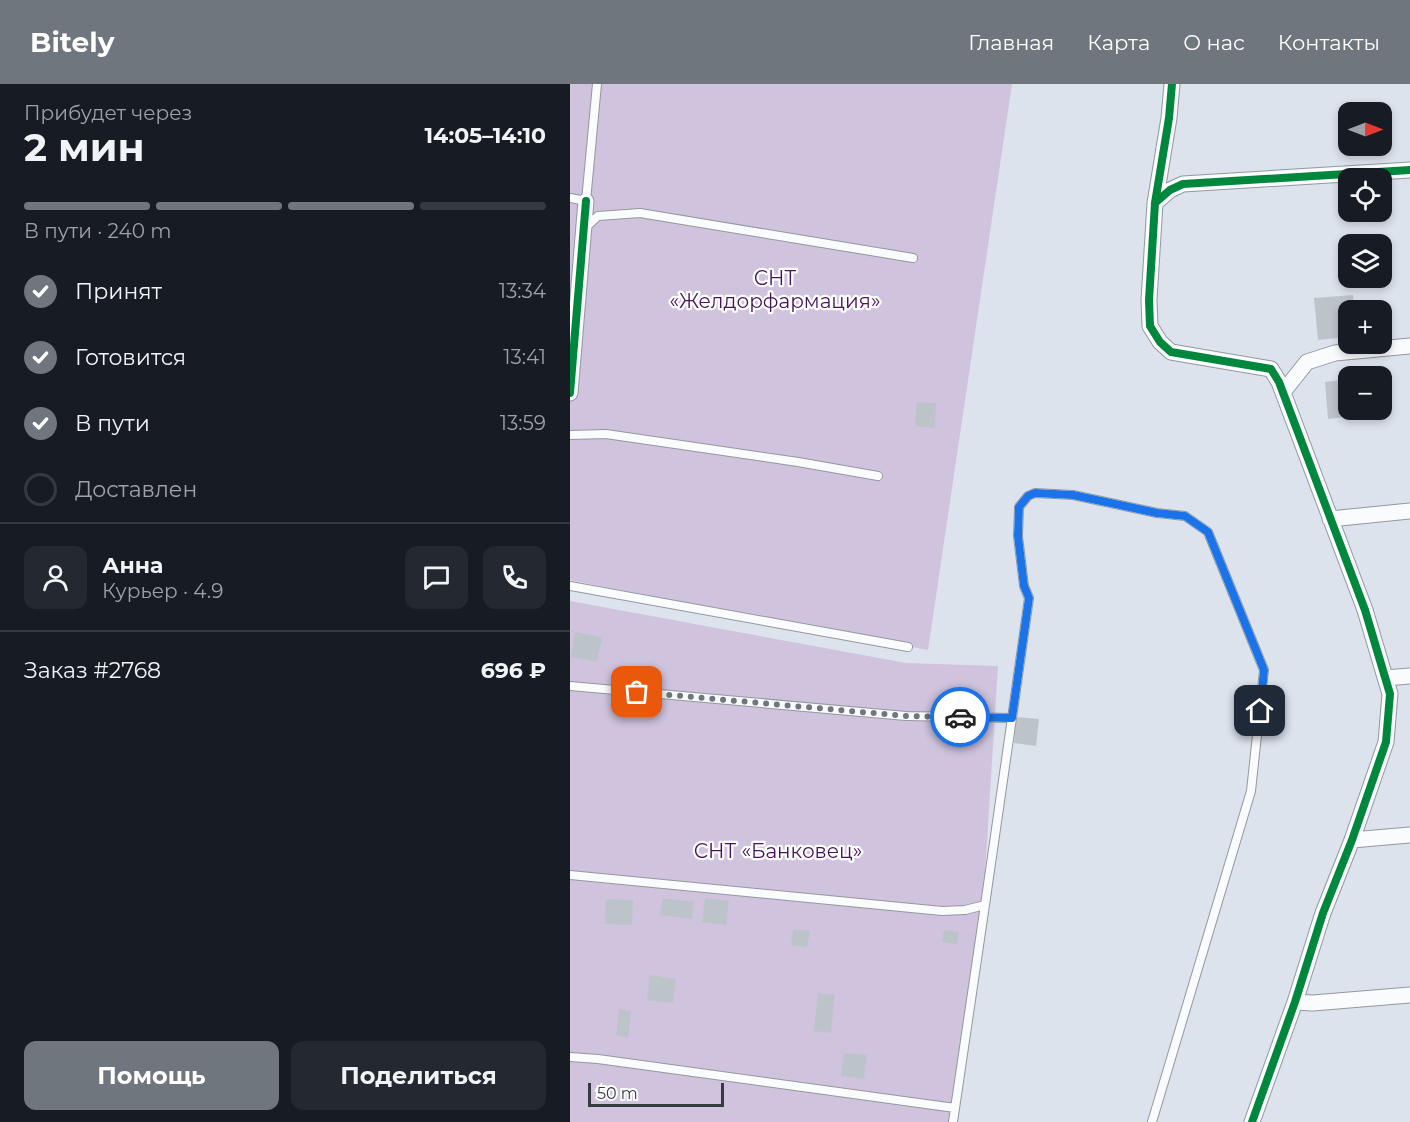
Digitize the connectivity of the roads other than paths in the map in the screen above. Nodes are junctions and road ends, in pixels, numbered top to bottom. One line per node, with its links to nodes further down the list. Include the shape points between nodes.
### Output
1 (597, 84): 5 (lane)
2 (1172, 84): 6 (street)
3 (1410, 170): 6 (street, via 1183,184)
4 (570, 198): 5 (lane)
5 (585, 201): 7 (street)
6 (1155, 203): 11 (street, via 1149,300 1150,327 1160,342 1171,352 1271,369)
7 (583, 231): 8 (lane, via 598,216 640,213); 10 (street)
8 (913, 258)
9 (1410, 346): 11 (street, via 1335,353 1307,362)
10 (570, 393)
11 (1283, 393): 15 (street)
12 (570, 435): 13 (lane, via 606,434)
13 (878, 476)
14 (1410, 512): 15 (street)
15 (1330, 519): 19 (street, via 1365,610)
16 (570, 586): 17 (lane)
17 (908, 647)
18 (1410, 676): 19 (street)
19 (1385, 678): 23 (street, via 1390,694 1386,742)
20 (570, 686): 21 (lane, via 906,716)
21 (1012, 718): 25 (lane); 31 (lane, via 1029,598 1018,536 1023,499 1035,493 1086,497 1185,516 1208,532 1264,670 1251,791)
22 (1410, 835): 23 (street)
23 (1352, 840): 27 (street)
24 (570, 875): 25 (lane, via 942,910)
25 (985, 905): 29 (lane)
26 (1410, 995): 27 (street)
27 (1295, 1002): 32 (street)
28 (570, 1057): 29 (lane)
29 (955, 1108): 30 (lane)
30 (953, 1122)
31 (1152, 1122)
32 (1252, 1122)

